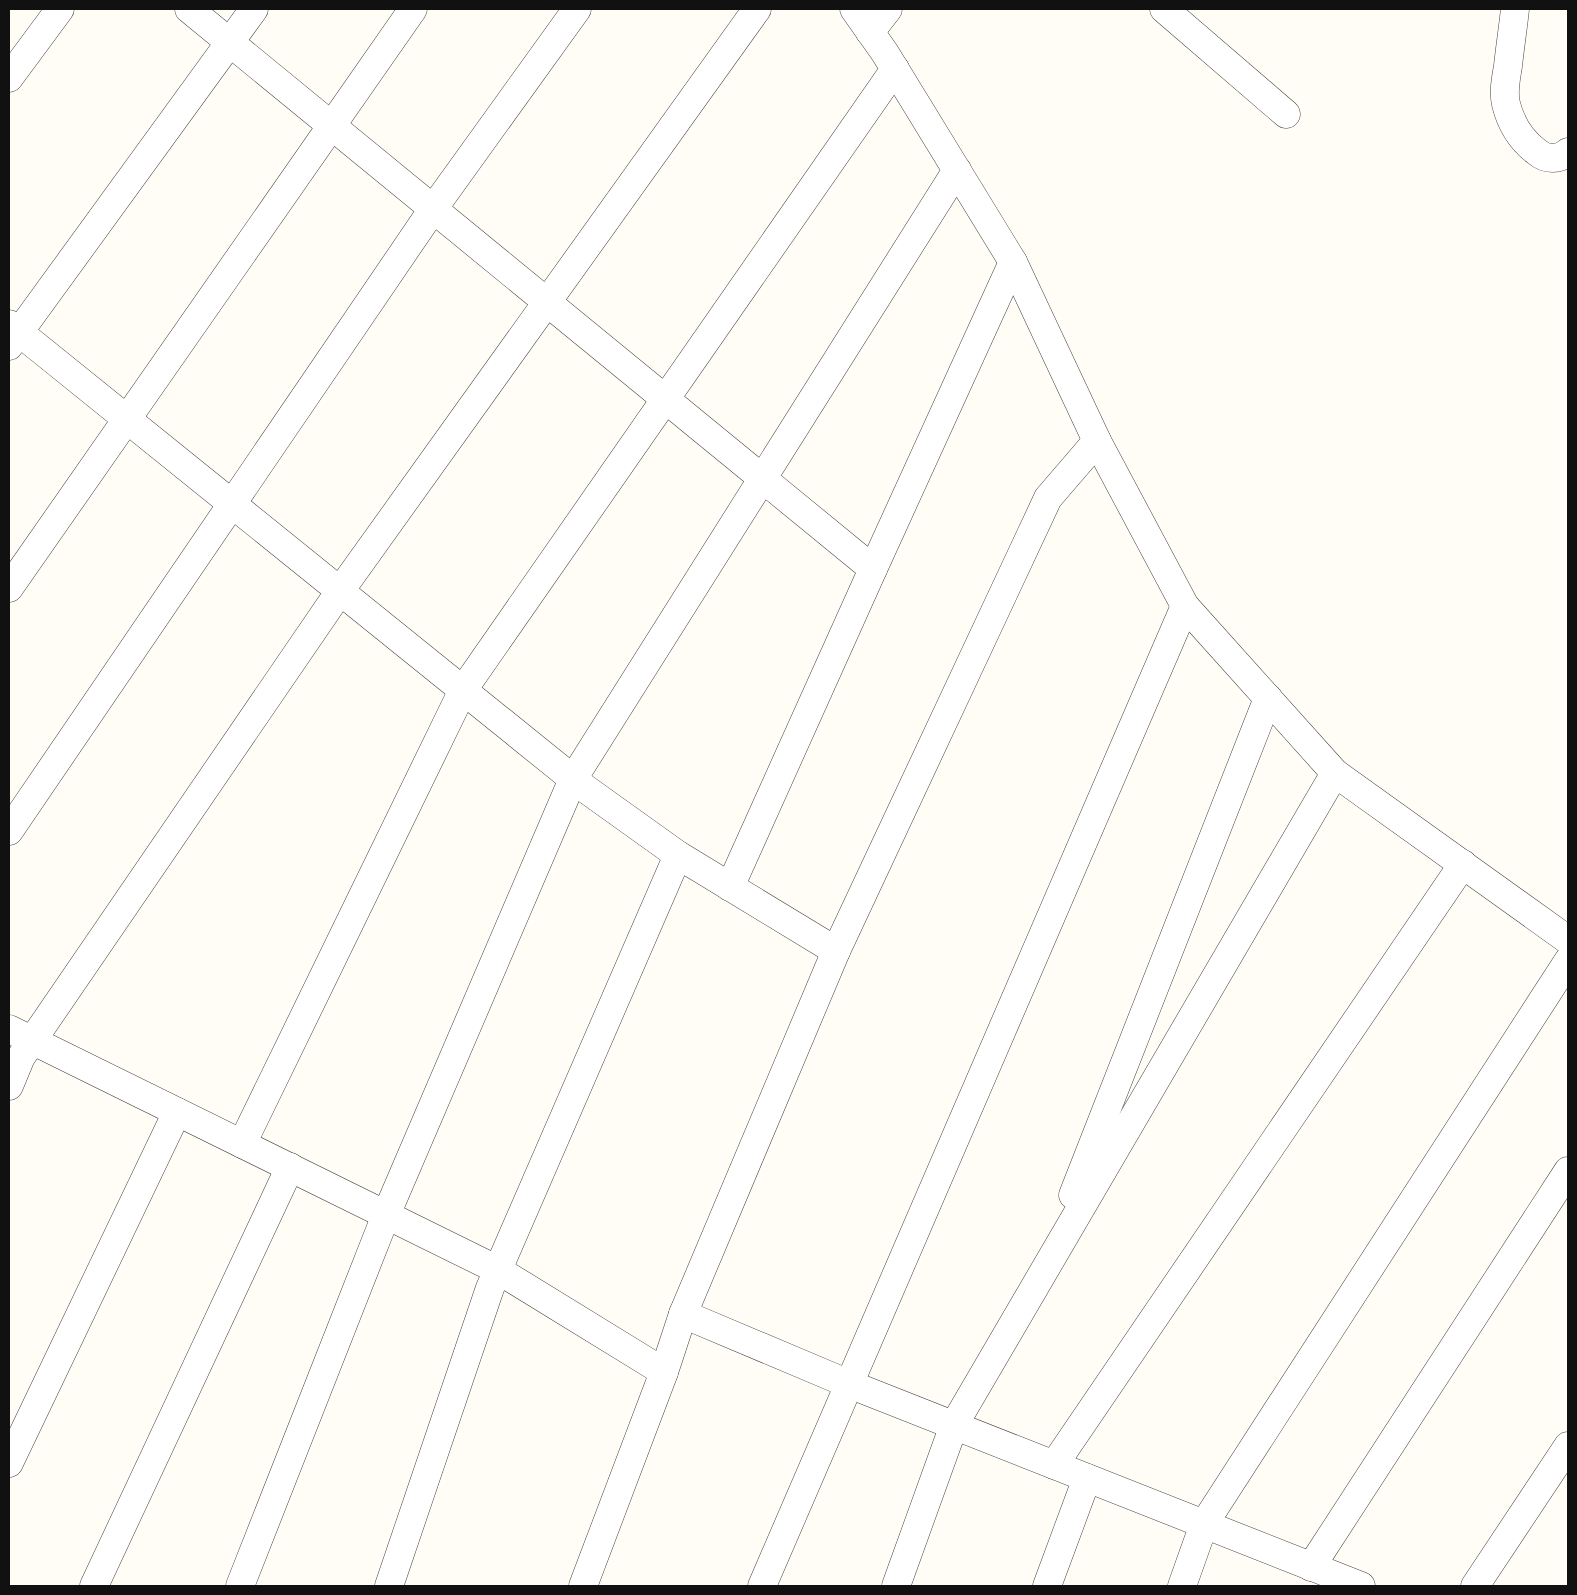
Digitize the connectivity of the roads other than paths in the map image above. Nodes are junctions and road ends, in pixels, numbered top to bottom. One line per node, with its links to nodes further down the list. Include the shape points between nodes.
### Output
1 (60, 9): 14 (street)
2 (189, 9): 12 (street)
3 (254, 9): 12 (street)
4 (413, 9): 16 (street)
5 (577, 9): 19 (street)
6 (757, 9): 21 (street)
7 (854, 9): 11 (street)
8 (888, 9): 11 (street)
9 (1164, 9): 15 (street)
10 (1515, 9): 17 (street, via 1505,89 1511,118 1527,144 1540,155 1553,159)
11 (870, 32): 13 (street)
12 (230, 42): 16 (street); 22 (street)
13 (895, 69): 18 (street); 23 (street)
14 (9, 78)
15 (1286, 114)
16 (331, 126): 19 (street); 24 (street)
17 (1568, 152)
18 (957, 170): 20 (street); 26 (street)
19 (433, 209): 21 (street); 27 (street)
20 (1013, 262): 25 (street); 28 (street)
21 (546, 302): 23 (street); 30 (street)
22 (12, 334): 24 (street)
23 (666, 399): 26 (street); 32 (street)
24 (127, 419): 27 (street); 29 (street)
25 (1097, 441): 31 (street); 41 (street, via 1048,498)
26 (762, 478): 28 (street); 35 (street)
27 (232, 504): 30 (street); 36 (street)
28 (873, 569): 39 (street)
29 (9, 588)
30 (340, 591): 32 (street); 44 (street)
31 (1185, 606): 33 (street); 55 (street)
32 (463, 690): 35 (street); 47 (street)
33 (1268, 698): 34 (street); 52 (street)
34 (1335, 773): 38 (street); 52 (street)
35 (573, 779): 37 (street); 50 (street)
36 (9, 832)
37 (678, 855): 39 (street); 51 (street)
38 (1463, 864): 40 (street); 59 (street)
39 (730, 886): 41 (street)
40 (1568, 940)
41 (836, 951): 53 (street)
42 (1568, 961): 61 (street)
43 (9, 1029): 44 (street)
44 (33, 1041): 45 (street); 46 (street)
45 (9, 1086)
46 (177, 1112): 47 (street); 58 (street)
47 (242, 1144): 48 (street)
48 (290, 1168): 50 (street); 64 (street)
49 (1568, 1171): 62 (street)
50 (386, 1215): 51 (street); 65 (street)
51 (498, 1270): 54 (street); 66 (street)
52 (1041, 1275): 56 (street)
53 (683, 1314): 54 (street); 55 (street)
54 (664, 1372): 67 (street)
55 (849, 1384): 56 (street); 68 (street)
56 (954, 1425): 59 (street); 69 (street)
57 (1568, 1446): 72 (street)
58 (9, 1462)
59 (1054, 1465): 60 (street)
60 (1087, 1478): 61 (street); 70 (street)
61 (1204, 1524): 62 (street); 71 (street)
62 (1311, 1567): 63 (street)
63 (1355, 1585)
64 (94, 1586)
65 (240, 1586)
66 (389, 1586)
67 (583, 1586)
68 (762, 1586)
69 (896, 1586)
70 (1047, 1586)
71 (1182, 1586)
72 (1475, 1586)

